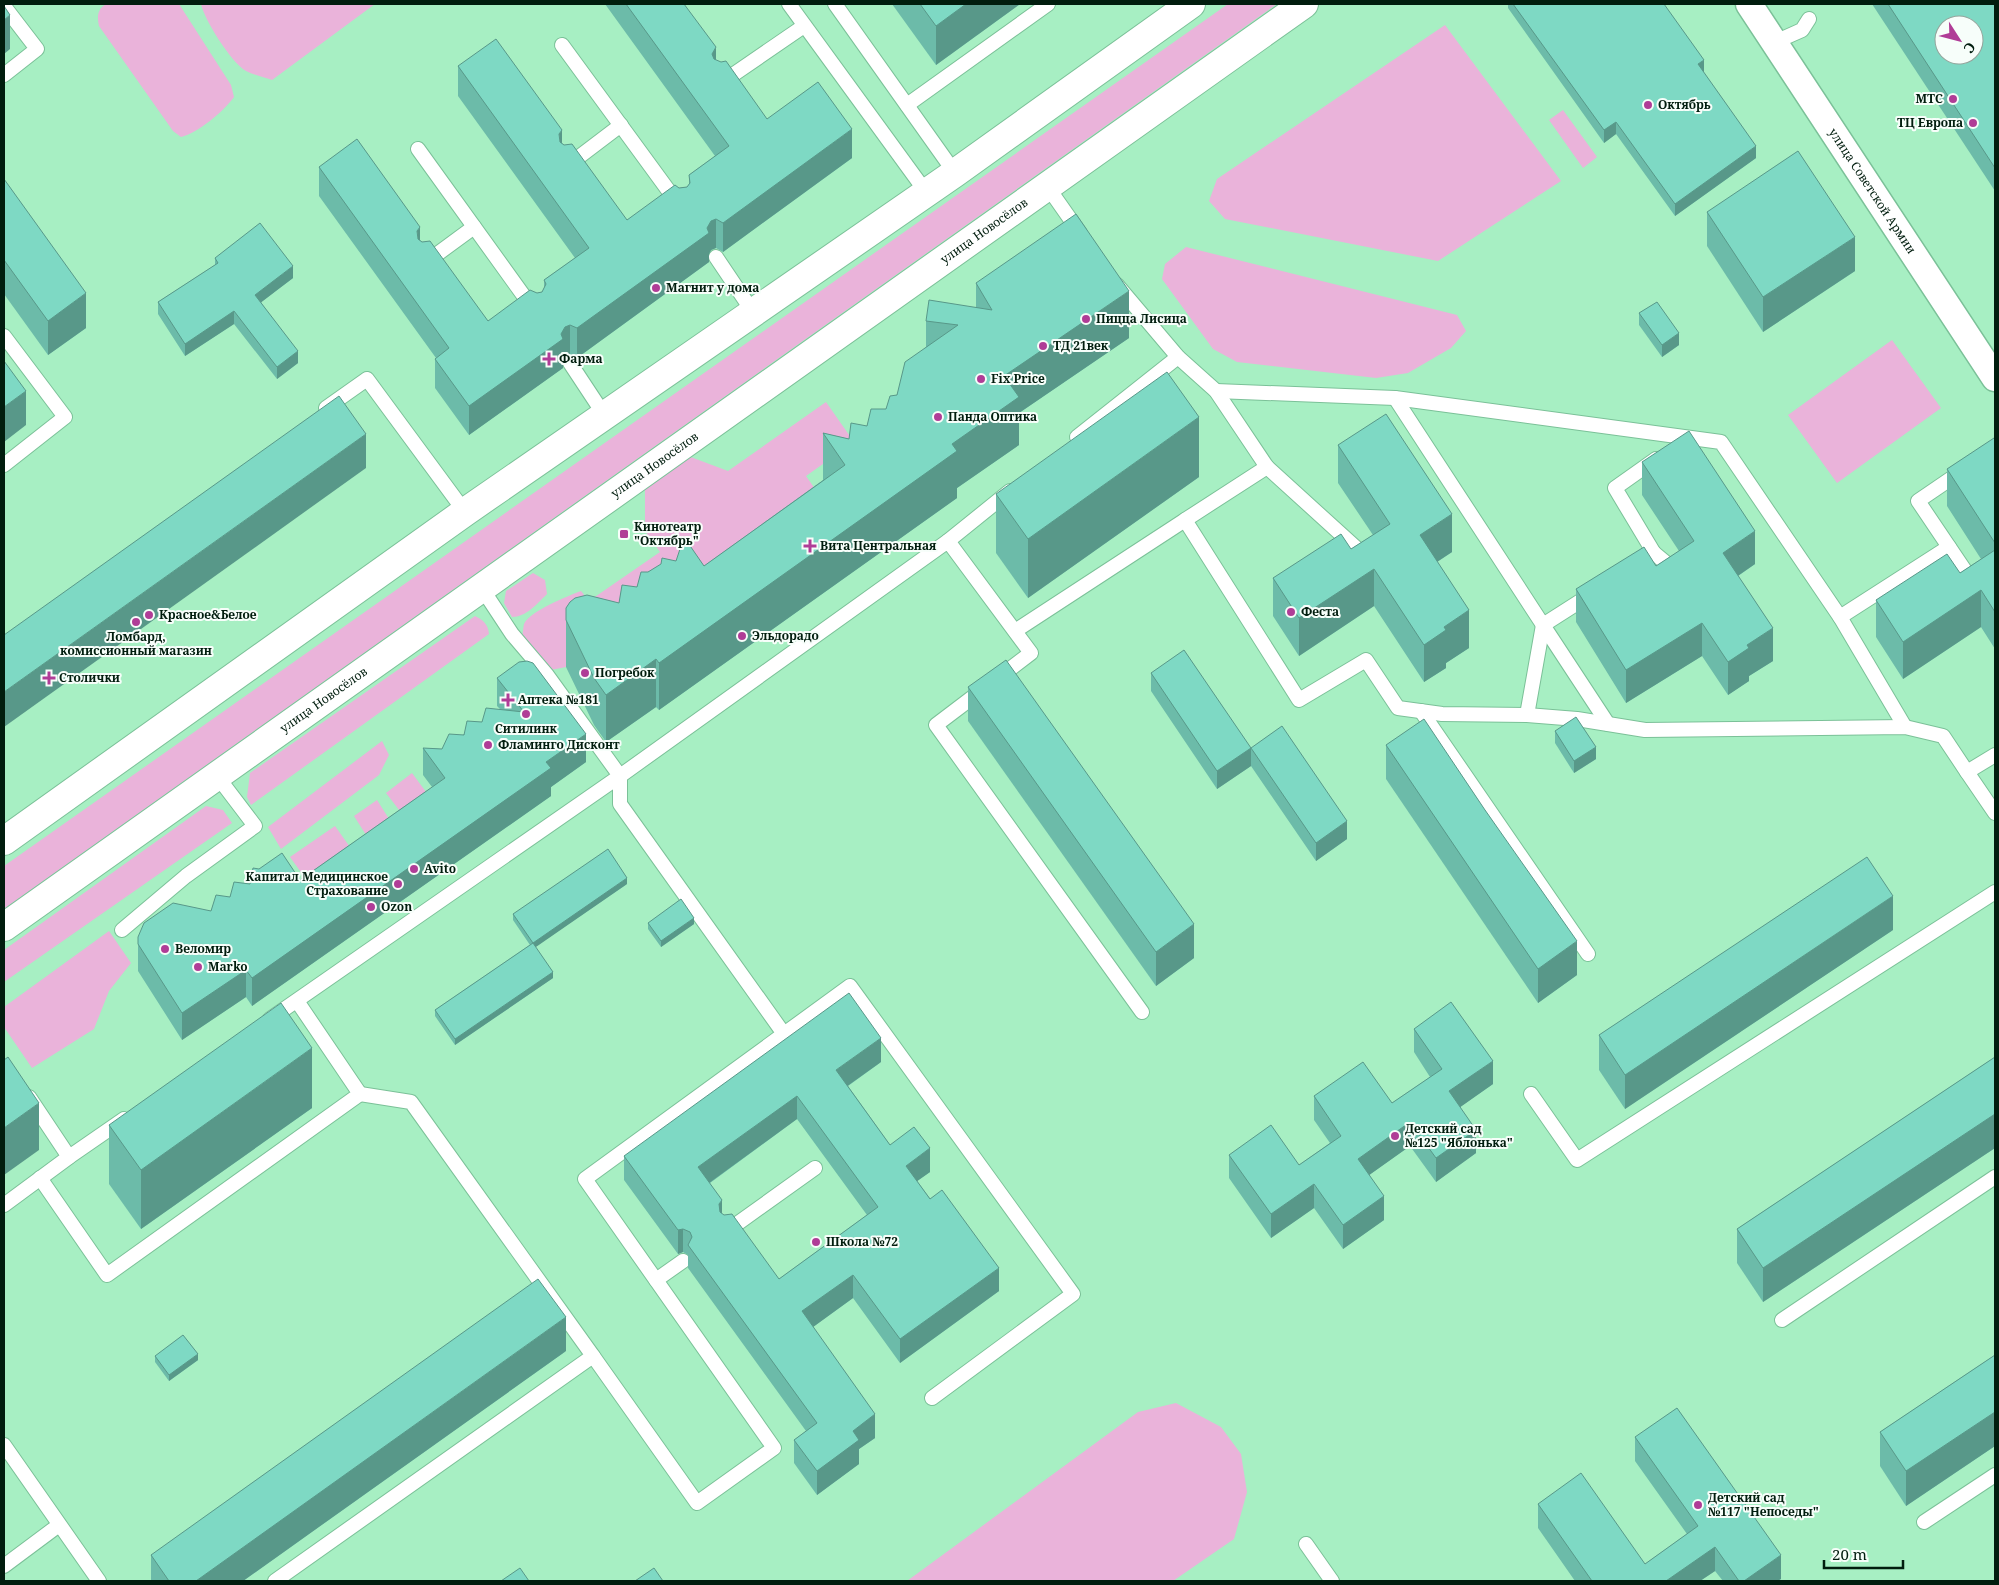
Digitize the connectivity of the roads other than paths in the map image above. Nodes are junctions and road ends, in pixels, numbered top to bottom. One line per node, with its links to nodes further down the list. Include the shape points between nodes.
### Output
1 (789, 4): 9 (lane)
2 (835, 4): 14 (lane)
3 (1048, 4): 14 (lane)
4 (1191, 4): 18 (main road)
5 (1304, 4): 19 (main road, улица Новосёлов)
6 (1749, 4): 10 (street, улица Советской Армии)
7 (4, 6): 12 (lane, via 37,49)
8 (1809, 20): 10 (lane, via 1802,30)
9 (804, 26): 13 (lane); 20 (lane)
10 (1775, 42): 30 (street, улица Советской Армии)
11 (562, 45): 15 (lane)
12 (4, 75)
13 (721, 83)
14 (907, 105): 18 (lane)
15 (621, 125): 17 (lane); 21 (lane)
16 (418, 149): 22 (lane)
17 (567, 166)
18 (954, 173): 20 (main road)
19 (1047, 186): 23 (lane); 53 (main road, улица Новосёлов)
20 (926, 192): 27 (main road)
21 (682, 209)
22 (474, 226): 25 (lane); 28 (lane)
23 (1088, 243)
24 (716, 257): 27 (lane)
25 (425, 263)
26 (1109, 273): 31 (lane)
27 (753, 312): 37 (main road)
28 (537, 314)
29 (4, 336): 41 (lane, via 65,417)
30 (1986, 349): 33 (street, улица Советской Армии)
31 (1178, 358): 34 (lane); 39 (lane)
32 (570, 363): 37 (lane)
33 (1995, 378)
34 (1216, 391): 35 (lane); 42 (lane)
35 (1395, 398): 38 (lane); 56 (lane)
36 (318, 413): 44 (lane, via 367,379)
37 (605, 416): 44 (main road)
38 (1686, 439): 48 (lane, via 1615,488); 55 (lane, via 1721,442)
39 (1070, 443)
40 (1972, 464): 47 (lane, via 1918,501)
41 (4, 465)
42 (1267, 467): 45 (lane); 49 (lane)
43 (1024, 480): 46 (lane)
44 (465, 512): 67 (main road)
45 (1185, 520): 57 (lane); 58 (lane, via 1299,700 1366,660 1398,708)
46 (948, 541): 57 (lane); 65 (lane)
47 (1949, 547): 52 (lane); 55 (lane)
48 (1654, 553): 50 (lane); 51 (lane)
49 (1365, 556)
50 (1622, 574)
51 (1679, 574)
52 (1974, 584)
53 (481, 587): 64 (main road, улица Новосёлов); 65 (lane, via 512,634 547,675)
54 (1599, 589): 56 (lane)
55 (1840, 617): 61 (lane)
56 (1544, 625): 59 (lane); 60 (lane)
57 (1015, 631): 73 (lane, via 1031,653 936,725)
58 (1421, 711): 59 (lane); 71 (lane)
59 (1527, 714): 60 (lane)
60 (1608, 724): 61 (lane, via 1645,730)
61 (1904, 727): 63 (lane, via 1943,736)
62 (1995, 755): 63 (lane)
63 (1967, 772): 66 (lane)
64 (217, 776): 69 (main road, улица Новосёлов); 70 (lane, via 254,826 186,876)
65 (620, 776): 72 (lane); 75 (lane, via 620,804)
66 (1995, 813)
67 (4, 840)
68 (1995, 892): 78 (lane, via 1577,1160)
69 (4, 927)
70 (122, 930)
71 (1588, 954)
72 (297, 1001): 74 (lane); 77 (lane)
73 (1142, 1012)
74 (256, 1029)
75 (784, 1034): 87 (lane, via 585,1179); 90 (lane, via 850,986 1073,1294)
76 (20, 1084): 80 (lane)
77 (360, 1094): 83 (lane, via 107,1275); 89 (lane, via 411,1102)
78 (1531, 1094)
79 (134, 1112): 80 (lane)
80 (69, 1156): 83 (lane)
81 (815, 1168): 85 (lane)
82 (1995, 1177): 88 (lane)
83 (40, 1178): 84 (lane)
84 (4, 1204)
85 (727, 1230)
86 (683, 1261): 87 (lane)
87 (656, 1280): 89 (lane, via 774,1448 697,1503)
88 (1782, 1320)
89 (593, 1356): 98 (lane)
90 (932, 1398)
91 (4, 1445): 94 (lane)
92 (1995, 1475): 93 (lane)
93 (1924, 1522)
94 (59, 1525): 96 (lane); 97 (lane)
95 (1306, 1544): 99 (lane)
96 (4, 1566)
97 (99, 1581)
98 (275, 1581)
99 (1332, 1581)

